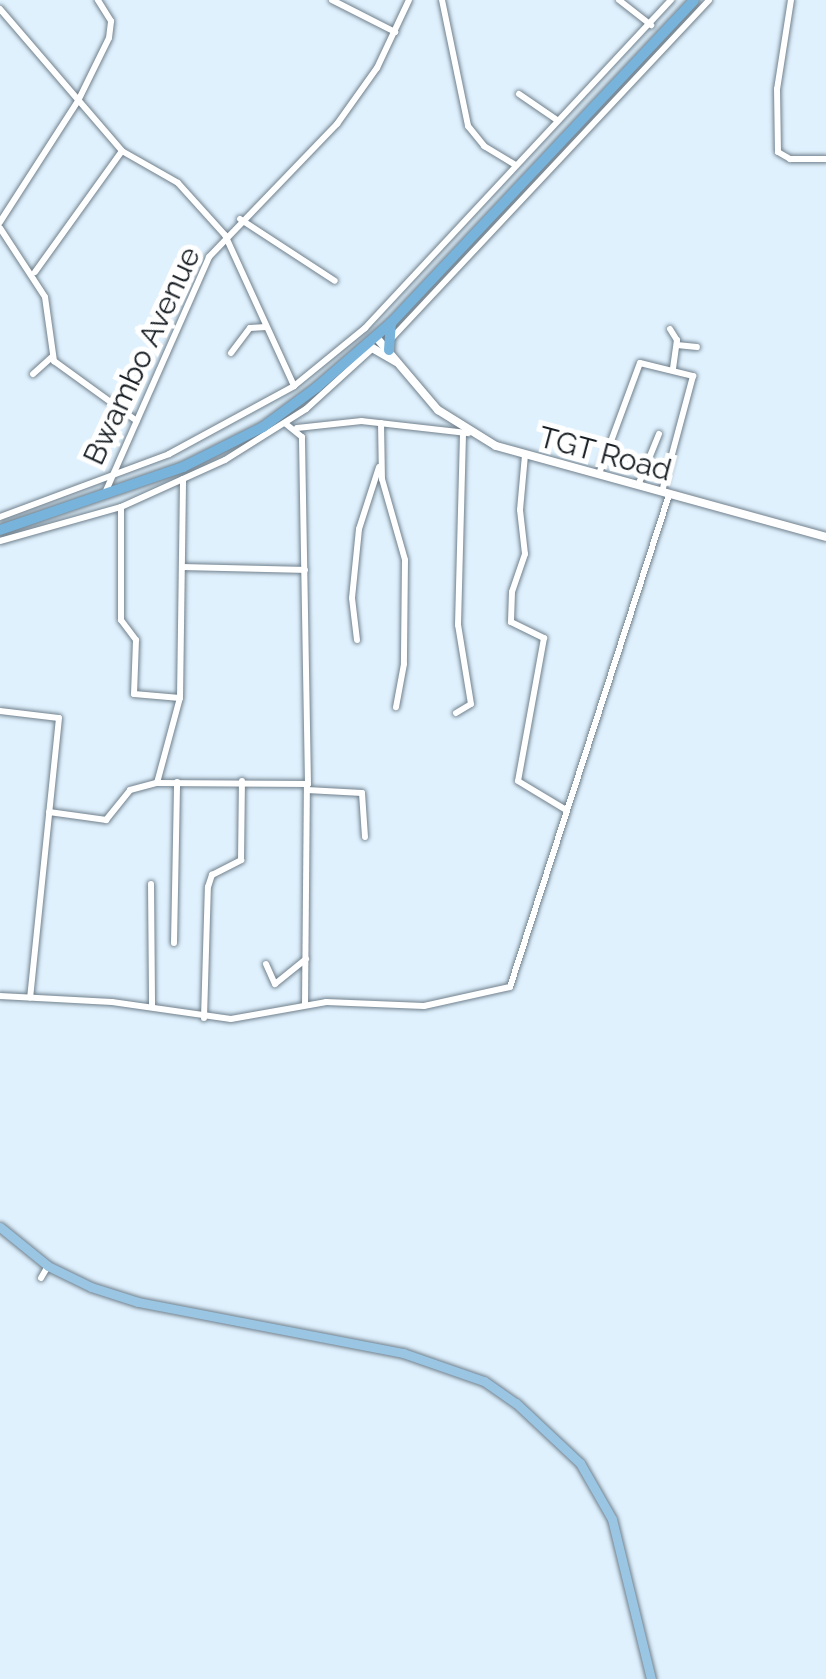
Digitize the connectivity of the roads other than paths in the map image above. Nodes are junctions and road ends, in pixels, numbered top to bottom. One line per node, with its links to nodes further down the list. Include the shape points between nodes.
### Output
1 (98, 0): 14 (street, via 111,32)
2 (332, 0): 12 (street)
3 (409, 0): 12 (street, Bwambo Avenue)
4 (442, 0): 18 (street, via 468,126 484,146)
5 (619, 0): 11 (street)
6 (671, 0): 11 (street)
7 (694, 0): 24 (highway)
8 (709, 0): 29 (street)
9 (791, 0): 17 (street, via 777,89 778,152)
10 (0, 8): 14 (street)
11 (651, 24): 15 (street)
12 (395, 32): 19 (street, Bwambo Avenue, via 337,124)
13 (519, 94): 15 (street)
14 (78, 101): 16 (street); 20 (street)
15 (557, 120): 18 (street)
16 (122, 151): 21 (street, via 178,183); 22 (street)
17 (826, 159)
18 (516, 165): 36 (street, via 365,328)
19 (240, 219): 21 (street, Bwambo Avenue); 23 (street)
20 (0, 225): 22 (street)
21 (225, 235): 25 (street); 37 (street, Bwambo Avenue, via 198,279)
22 (35, 272): 32 (street, via 49,306)
23 (335, 281)
24 (392, 322): 27 (highway); 29 (highway)
25 (266, 327): 31 (street, via 250,328); 36 (street)
26 (670, 329): 28 (street)
27 (372, 344): 29 (street); 33 (street); 39 (street); 50 (highway, via 263,426)
28 (677, 345): 30 (street); 34 (street)
29 (389, 346): 33 (street)
30 (697, 347)
31 (231, 352)
32 (52, 358): 35 (street); 37 (street)
33 (400, 364): 41 (street, TGT Road)
34 (674, 370): 45 (street, via 640,364); 49 (street, via 695,380)
35 (33, 374)
36 (294, 386): 46 (street, via 169,454)
37 (137, 421): 46 (street, Bwambo Avenue)
38 (381, 422): 40 (street); 41 (street); 44 (street)
39 (286, 424): 40 (street); 47 (street)
40 (296, 428): 57 (street, via 302,437)
41 (465, 433): 43 (street, TGT Road); 62 (street, via 458,625 472,704)
42 (658, 434): 48 (street)
43 (525, 455): 45 (street, TGT Road); 67 (street, via 525,554 510,622 544,638 518,781)
44 (380, 466): 58 (street, via 359,529 352,598); 60 (street, via 406,560 404,664)
45 (600, 471): 48 (street, TGT Road)
46 (111, 475): 50 (street, Bwambo Avenue); 52 (street)
47 (184, 479): 51 (street); 56 (street)
48 (639, 483): 49 (street, TGT Road)
49 (666, 494): 54 (street, TGT Road); 67 (street)
50 (104, 498): 53 (highway)
51 (122, 508): 55 (street); 59 (street, via 120,620 136,640 135,696)
52 (0, 517)
53 (0, 530)
54 (826, 536)
55 (0, 541)
56 (185, 567): 57 (street); 59 (street)
57 (305, 570): 66 (street)
58 (358, 640)
59 (180, 698): 65 (street)
60 (396, 707)
61 (0, 711): 68 (street, via 60,718)
62 (456, 714)
63 (177, 782): 64 (street); 65 (street); 71 (street)
64 (242, 782): 66 (street); 78 (street, via 241,860 212,874 208,887)
65 (158, 783): 68 (street, via 130,790 102,822)
66 (307, 787): 69 (street, via 362,793); 72 (street)
67 (566, 810): 76 (street, via 510,987 424,1006)
68 (49, 812): 75 (street)
69 (365, 836)
70 (151, 884): 77 (street)
71 (174, 943)
72 (307, 958): 73 (street, via 276,984); 76 (street)
73 (266, 964)
74 (0, 996): 75 (street)
75 (30, 997): 77 (street)
76 (305, 1005): 78 (street, via 248,1018)
77 (152, 1006): 78 (street)
78 (204, 1018)
79 (0, 1227): 80 (main road)
80 (48, 1266): 81 (street); 82 (main road, via 138,1302 403,1352 484,1381 580,1464 612,1519)
81 (41, 1278)
82 (651, 1679)

